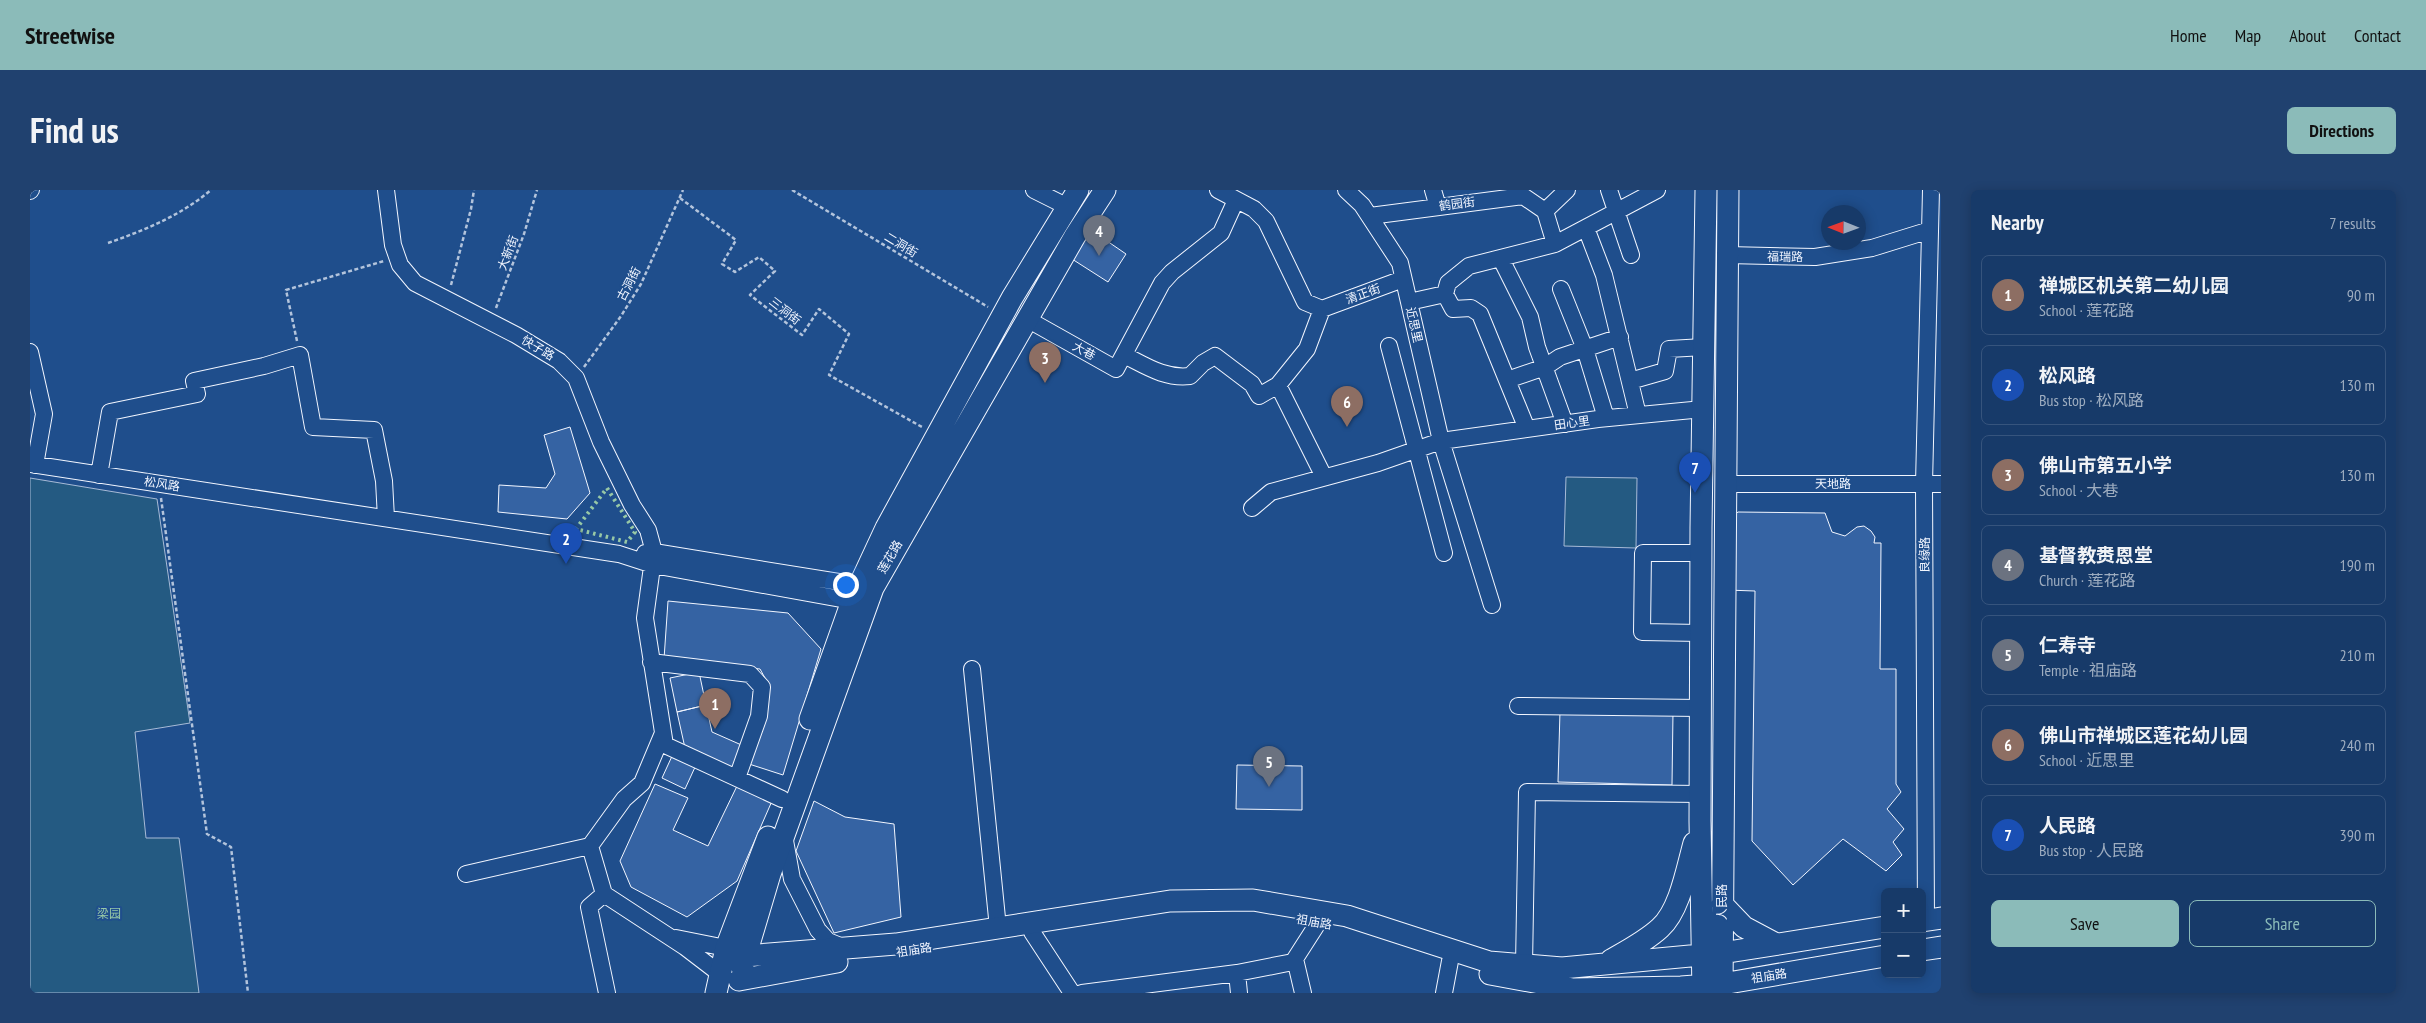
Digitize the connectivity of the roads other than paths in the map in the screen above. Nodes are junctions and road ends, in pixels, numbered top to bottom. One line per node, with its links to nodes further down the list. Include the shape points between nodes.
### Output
1 (386, 190): 61 (street, 快子路, via 393,245 400,265 415,283 559,361 576,378 601,442 648,530)
2 (1034, 190): 14 (street)
3 (1105, 190): 32 (main road, 莲花路)
4 (1218, 190): 15 (street)
5 (1346, 190): 20 (street)
6 (1433, 190): 16 (street)
7 (1566, 190): 18 (street)
8 (1609, 190): 19 (street)
9 (1657, 190): 19 (street)
10 (1706, 190): 35 (main road, 人民路)
11 (1728, 190): 25 (main road, 人民路)
12 (1931, 190): 17 (street, 良缘路)
13 (1522, 193): 16 (street, 鹤园街); 18 (street, 鹤园街)
14 (1073, 198): 62 (main road, 莲花路, via 1002,315 886,528)
15 (1236, 200): 31 (street, via 1254,209 1266,221 1305,302); 39 (street, via 1221,233 1162,283)
16 (1438, 207): 20 (street, 鹤园街)
17 (1936, 208): 22 (street, 良缘路)
18 (1545, 211): 23 (street)
19 (1616, 212): 21 (street); 24 (street)
20 (1370, 216): 27 (street, 近思里, via 1400,262)
21 (1586, 228): 23 (street); 33 (street, via 1604,275)
22 (1930, 230): 25 (street, 福瑞路, via 1872,248 1816,257); 38 (street, 良缘路)
23 (1555, 244): 26 (street)
24 (1631, 255)
25 (1727, 255): 54 (main road, 人民路)
26 (1501, 259): 29 (street, via 1469,266 1448,283); 40 (street, via 1530,317)
27 (1403, 279): 30 (street, 近思里); 31 (street, 清正街)
28 (1561, 289): 36 (street)
29 (1445, 294): 30 (street); 41 (street, via 1453,309 1471,308 1480,314)
30 (1409, 302): 49 (street, 近思里)
31 (1322, 309): 43 (street, via 1307,349)
32 (1027, 319): 39 (street, 大巷); 62 (main road, 莲花路)
33 (1620, 337): 36 (street); 42 (street)
34 (1388, 346): 50 (street)
35 (1704, 347): 42 (street, via 1670,349 1665,370); 44 (main road, 人民路)
36 (1585, 349): 40 (street, via 1560,357); 46 (street)
37 (30, 352): 51 (street, via 44,414)
38 (1934, 360): 55 (street, 良缘路)
39 (1120, 362): 43 (street, 大巷, via 1178,378 1190,376 1215,356 1252,384 1259,396)
40 (1546, 367): 41 (street); 47 (street)
41 (1507, 380): 48 (street)
42 (1630, 381): 45 (street)
43 (1278, 385): 53 (street)
44 (1703, 409): 45 (street, 田心里); 60 (main road, 人民路)
45 (1638, 415): 46 (street, 田心里)
46 (1606, 418): 47 (street, 田心里)
47 (1565, 424): 48 (street, 田心里)
48 (1527, 429): 49 (street, 田心里)
49 (1441, 441): 50 (street, 田心里); 63 (street, 近思里)
50 (1416, 450): 53 (street, 田心里); 59 (street)
51 (33, 464): 52 (street, 松风路)
52 (99, 475): 58 (street, 松风路); 58 (street, via 110,412 197,394 194,381 300,355 313,427 374,430 384,481)
53 (1324, 477): 57 (street, 田心里, via 1271,492)
54 (1726, 484): 55 (street, 天地路); 78 (main road, 人民路)
55 (1924, 484): 56 (street, 天地路); 79 (street, 良缘路)
56 (1941, 484)
57 (1252, 508)
58 (386, 518): 61 (street, 松风路)
59 (1444, 553)
60 (1701, 553): 64 (main road, 人民路); 64 (street, via 1644,553 1642,632)
61 (654, 559): 62 (street); 65 (street, via 645,618)
62 (862, 594): 72 (main road, 莲花路); 74 (main road, 莲花路)
63 (1492, 605)
64 (1701, 633): 68 (main road, 人民路)
65 (651, 662): 69 (street); 70 (street, via 750,674 762,687 759,716)
66 (972, 669): 81 (street)
67 (1518, 706): 68 (street)
68 (1700, 708): 71 (main road, 人民路)
69 (663, 733): 70 (street, via 665,746); 75 (street, via 642,783 624,799)
70 (737, 778): 72 (street)
71 (1700, 794): 73 (main road, 人民路); 95 (street, via 1527,792)
72 (782, 799): 89 (main road, 莲花路)
73 (1700, 821): 90 (main road, 人民路); 94 (main road, via 1682,888 1661,928)
74 (784, 834): 87 (street, via 792,879 818,930 828,941); 89 (main road, 莲花路)
75 (590, 846): 76 (street); 77 (street)
76 (466, 874)
77 (604, 894): 84 (street); 102 (street, via 589,907)
78 (1722, 904): 85 (main road, via 1744,927); 90 (main road, 人民路)
79 (1930, 920)
80 (1318, 923): 83 (main road, 祖庙路, via 1256,911 1171,910); 92 (street); 93 (main road, 祖庙路, via 1347,928)
81 (998, 928): 87 (main road, 祖庙路, via 896,944); 95 (main road, 祖庙路, via 1170,901 1253,900 1347,916 1488,962)
82 (1881, 928): 85 (main road, 祖庙路)
83 (1032, 932): 99 (main road, 祖庙路, via 792,969); 103 (street)
84 (669, 937): 89 (street); 98 (street)
85 (1776, 944): 90 (main road, 祖庙路)
86 (1941, 947): 88 (main road)
87 (845, 948): 89 (main road, 祖庙路)
88 (1926, 949)
89 (735, 952): 98 (main road); 99 (main road)
90 (1712, 954): 94 (main road, 祖庙路); 100 (main road, 人民路)
91 (1881, 957): 96 (main road, 祖庙路)
92 (1295, 959): 97 (street); 106 (street)
93 (1450, 961): 101 (main road, 祖庙路, via 1484,973); 107 (street)
94 (1605, 964): 95 (main road, 祖庙路, via 1562,968)
95 (1524, 965)
96 (1818, 968): 100 (main road, 祖庙路); 108 (main road, via 1780,978)
97 (1237, 973): 104 (street); 105 (street)
98 (718, 983): 99 (main road)
99 (738, 986)
100 (1713, 989): 101 (main road, 祖庙路)
101 (1583, 991)
102 (607, 993)
103 (1072, 993)
104 (1082, 993)
105 (1240, 993)
106 (1303, 993)
107 (1444, 993)
108 (1746, 993)

